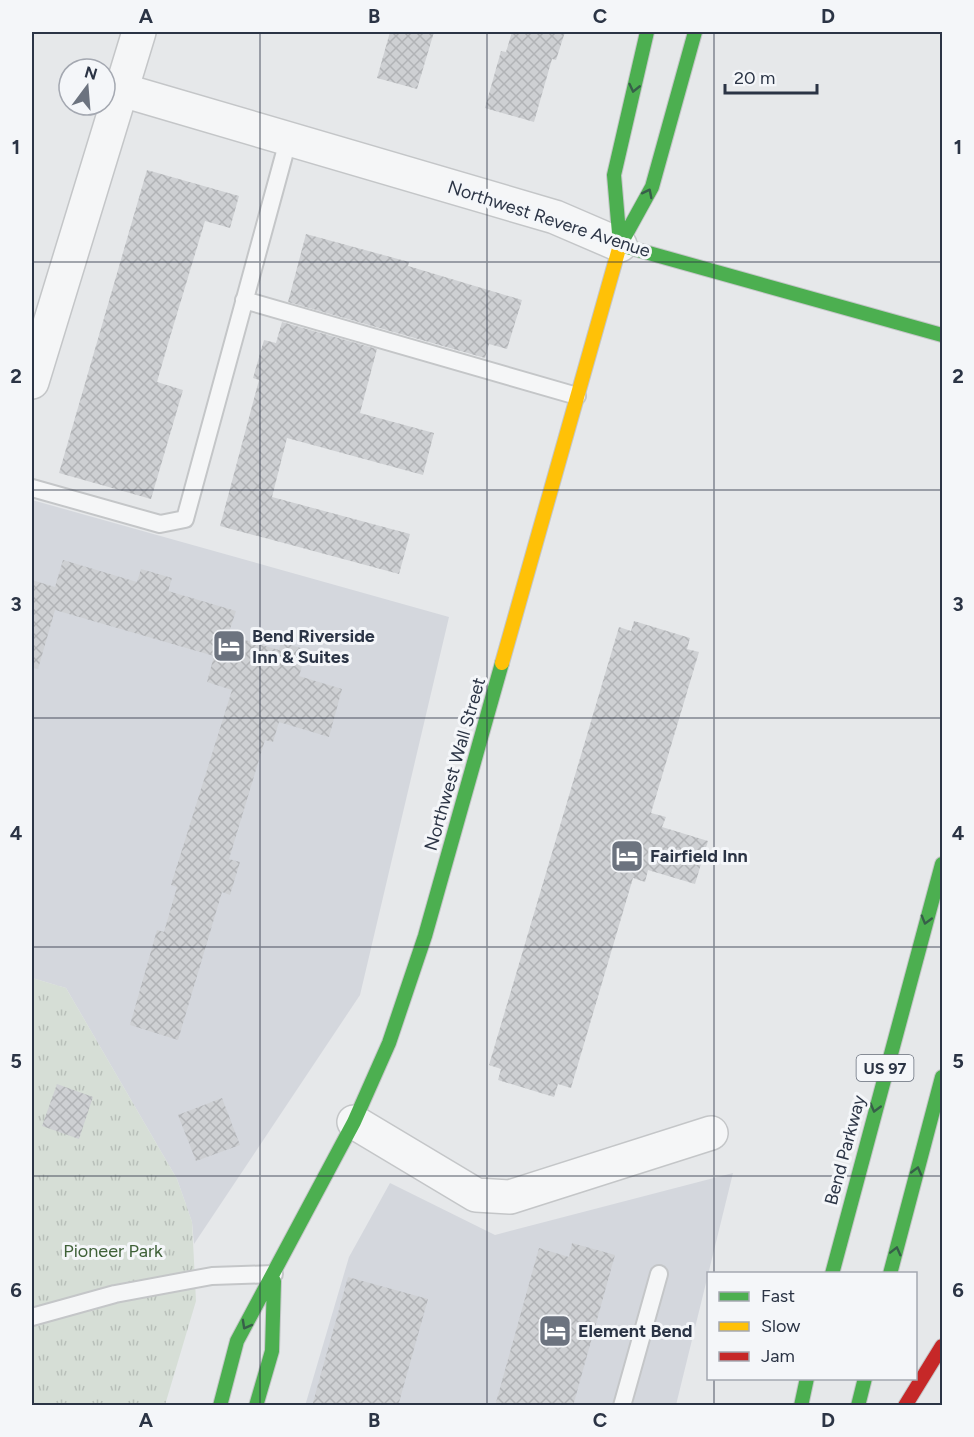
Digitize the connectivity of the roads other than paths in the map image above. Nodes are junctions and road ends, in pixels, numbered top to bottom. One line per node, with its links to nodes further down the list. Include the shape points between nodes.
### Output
1 (139, 32): 4 (street)
2 (647, 32): 6 (main road, one-way to 6, via 614,175)
3 (695, 32): 6 (main road, one-way to 3, via 652,187)
4 (122, 90): 5 (street, Northwest Revere Avenue); 8 (street)
5 (289, 137): 6 (street, Northwest Revere Avenue, via 555,217); 7 (lane)
6 (620, 245): 9 (main road, Northwest Revere Avenue); 11 (main road, Northwest Wall Street)
7 (244, 300): 11 (lane); 12 (lane, via 185,519 160,524)
8 (39, 325): 10 (street)
9 (942, 335)
10 (32, 382)
11 (577, 396): 15 (main road, Northwest Wall Street, via 425,936 389,1043)
12 (32, 488)
13 (942, 864): 17 (main road, Bend Parkway / US 97, one-way to 17)
14 (942, 1077): 18 (main road, US 97, one-way to 14)
15 (354, 1122): 16 (street, via 476,1195 510,1197); 19 (main road, Northwest Wall Street)
16 (711, 1133)
17 (833, 1272)
18 (891, 1272)
19 (274, 1274): 21 (lane, via 212,1276 115,1294); 25 (main road, Northwest Wall Street, one-way to 25, via 237,1341); 28 (main road, Northwest Wall Street, via 272,1351)
20 (659, 1274): 29 (lane)
21 (32, 1317)
22 (942, 1346): 32 (main road)
23 (807, 1380): 30 (main road)
24 (864, 1380): 31 (main road)
25 (227, 1381): 26 (main road, Northwest Wall Street); 27 (main road)
26 (220, 1406)
27 (229, 1406)
28 (256, 1406)
29 (622, 1406)
30 (801, 1406)
31 (858, 1406)
32 (905, 1406)

